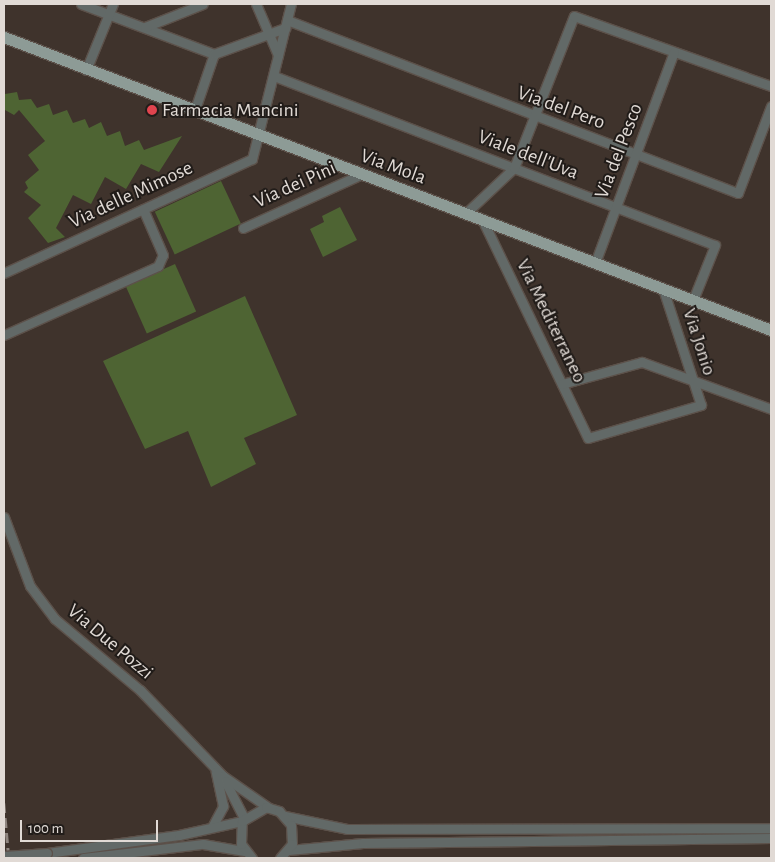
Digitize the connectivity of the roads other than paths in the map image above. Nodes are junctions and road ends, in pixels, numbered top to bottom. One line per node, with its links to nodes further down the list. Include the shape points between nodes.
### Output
1 (82, 4): 6 (street)
2 (113, 4): 6 (street)
3 (203, 4): 8 (street)
4 (256, 4): 9 (street)
5 (291, 4): 7 (street, Via delle Mimose)
6 (109, 14): 8 (street); 14 (street)
7 (286, 24): 9 (street); 13 (street, Via delle Mimose); 19 (street, Via del Pero)
8 (145, 27): 12 (street)
9 (269, 34): 12 (street); 13 (street)
10 (4, 37): 14 (main road, Via Mola)
11 (674, 52): 16 (street); 19 (street, via 574,16); 21 (street, Via del Pesco)
12 (214, 54): 18 (street)
13 (278, 55): 15 (street, Via delle Mimose)
14 (86, 70): 18 (main road, Via Mola)
15 (274, 76): 20 (street, Via delle Mimose); 22 (street, Viale dell'Uva)
16 (771, 86)
17 (771, 106): 21 (street, Via del Pero, via 738,193)
18 (194, 112): 20 (main road, Via Mola)
19 (535, 117): 21 (street, Via del Pero); 22 (street)
20 (259, 137): 23 (main road, Via Mola); 25 (street, Via delle Mimose, via 252,159)
21 (637, 154): 24 (street, Via del Pesco)
22 (514, 168): 24 (street, Viale dell'Uva); 26 (street)
23 (360, 175): 26 (main road, Via Mola); 28 (street, Via dei Pini)
24 (616, 208): 29 (street, Via del Pesco); 32 (street, Viale dell'Uva, via 715,245)
25 (143, 209): 30 (street, Via delle Mimose); 34 (street, via 163,255 158,266)
26 (466, 213): 27 (main road, Via Mola)
27 (482, 219): 29 (main road, Via Mola); 36 (street, Via Mediterraneo)
28 (243, 228)
29 (595, 263): 31 (main road, Via Mola)
30 (4, 273)
31 (663, 290): 32 (main road, Via Mola); 35 (street, Via Jonio)
32 (693, 300): 33 (main road, Via Mola)
33 (771, 330)
34 (4, 335)
35 (692, 379): 36 (street, via 642,362); 37 (street); 38 (street, Via Jonio, via 701,405)
36 (562, 384): 38 (street, Via Mediterraneo)
37 (770, 406)
38 (588, 438)
39 (4, 517): 40 (street, Via Due Pozzi, via 30,586 55,619 140,690)
40 (212, 765): 41 (street, Via Due Pozzi); 45 (street, via 224,801)
41 (223, 776): 42 (street, Via Due Pozzi); 44 (street, Via Due Pozzi)
42 (269, 808): 43 (street, Via Due Pozzi); 44 (street)
43 (285, 816): 46 (street, Via Due Pozzi, via 347,830); 48 (street, via 293,831)
44 (243, 820): 45 (street); 50 (street)
45 (212, 827): 49 (street, bridge, via 179,835)
46 (771, 828)
47 (771, 838): 48 (street, via 363,843)
48 (289, 850): 52 (street)
49 (4, 856)
50 (247, 856): 51 (street, via 202,844)
51 (83, 858)
52 (280, 858)

